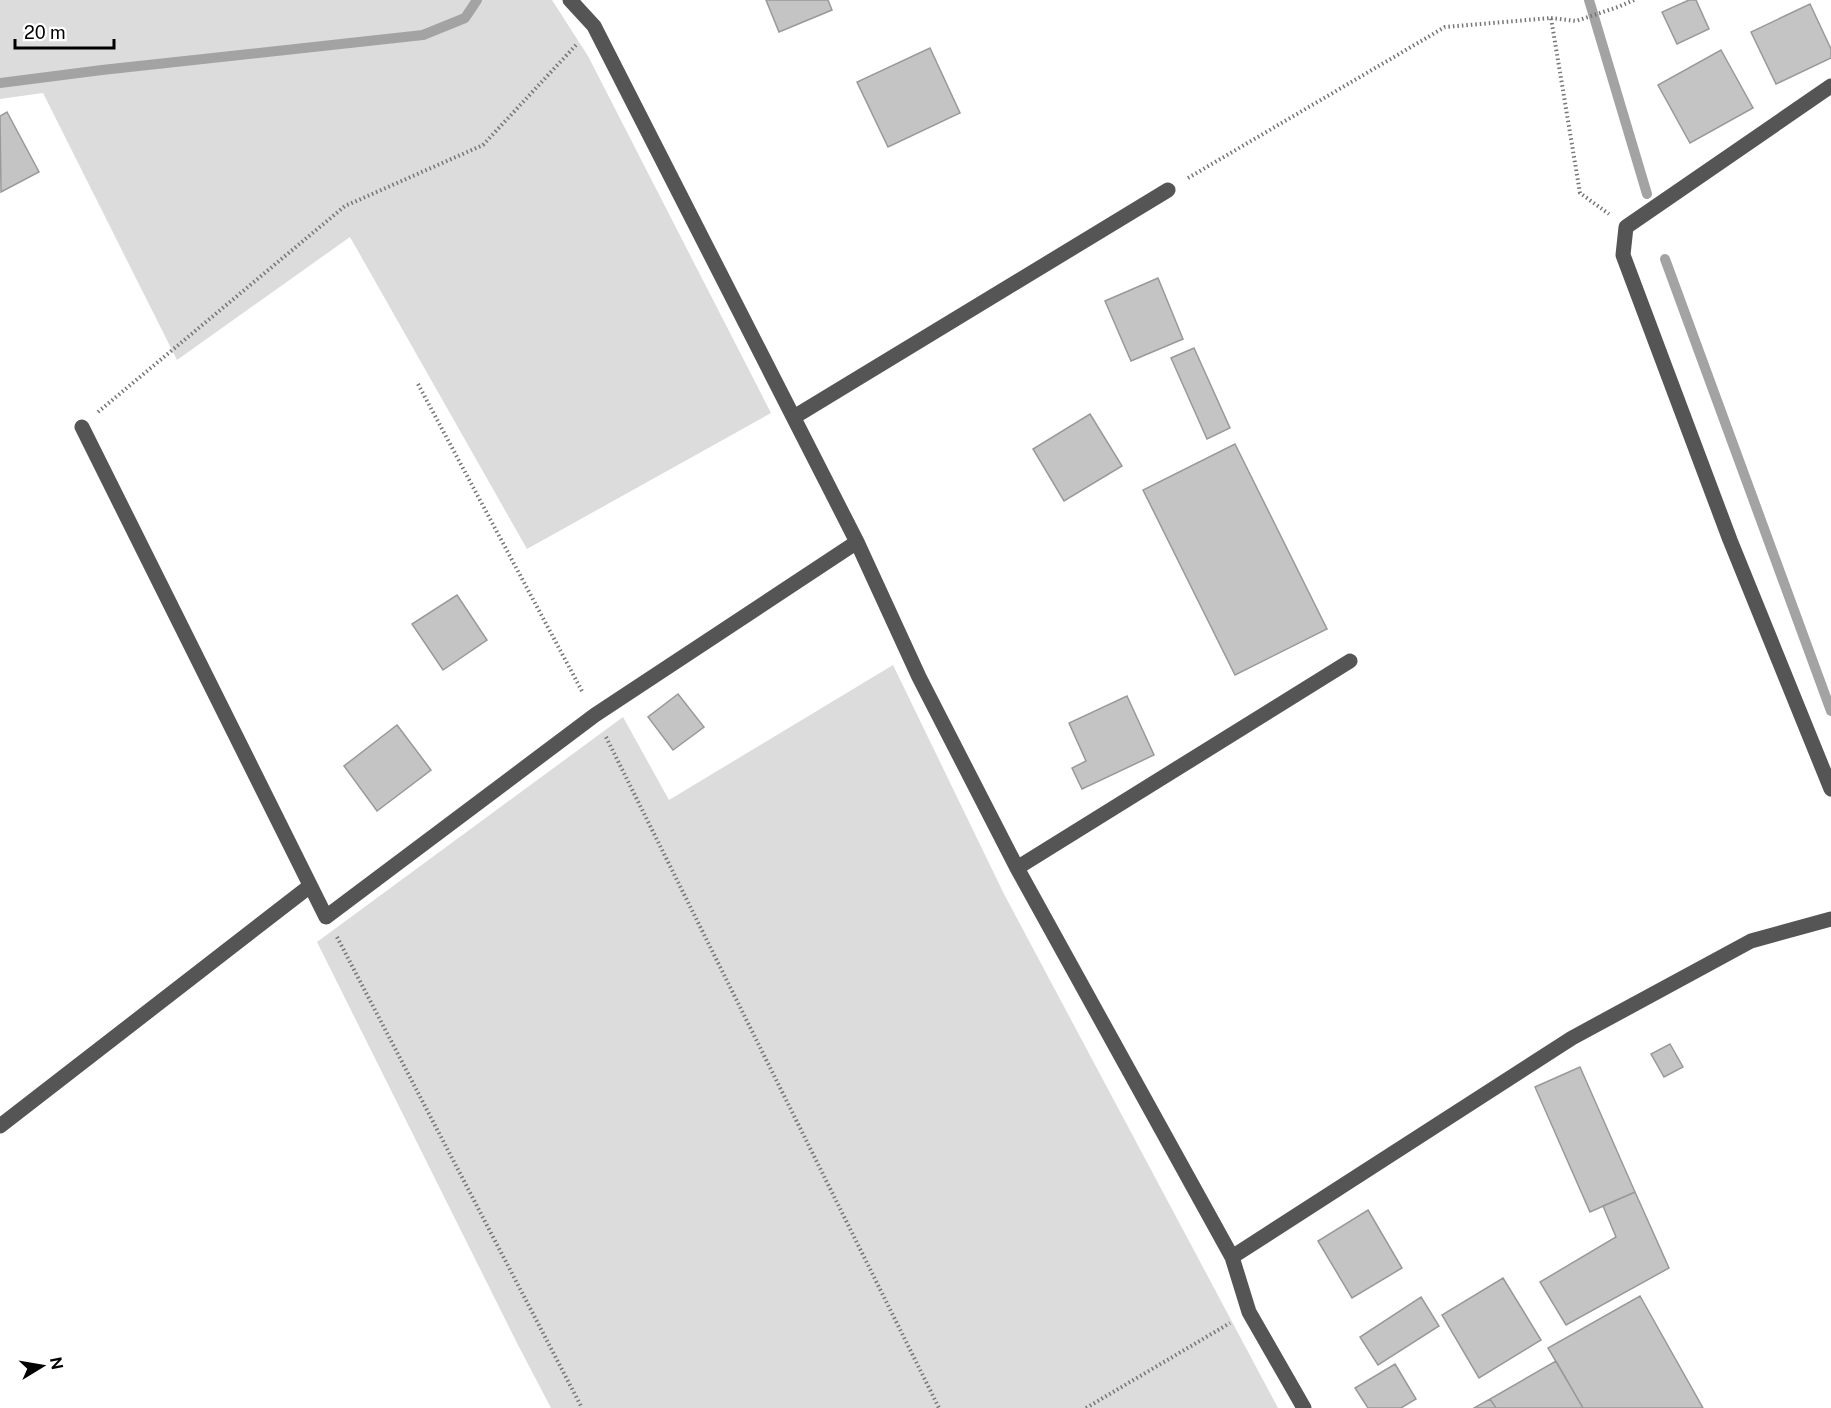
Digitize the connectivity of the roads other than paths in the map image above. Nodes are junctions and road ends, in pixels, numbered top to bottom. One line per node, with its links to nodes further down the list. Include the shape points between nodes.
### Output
1 (570, 0): 4 (street, via 594,26)
2 (1831, 86): 8 (street, via 1626,227 1623,255 1730,540)
3 (1168, 190): 4 (street)
4 (794, 417): 6 (street)
5 (82, 427): 10 (street)
6 (857, 542): 9 (street, via 919,677); 10 (street, via 595,715 327,917)
7 (1350, 662): 9 (street)
8 (1831, 789)
9 (1017, 868): 13 (street)
10 (310, 886): 12 (street)
11 (1831, 919): 13 (street, via 1751,941 1572,1038)
12 (0, 1126)
13 (1232, 1257): 14 (street, via 1249,1312)
14 (1304, 1408)

